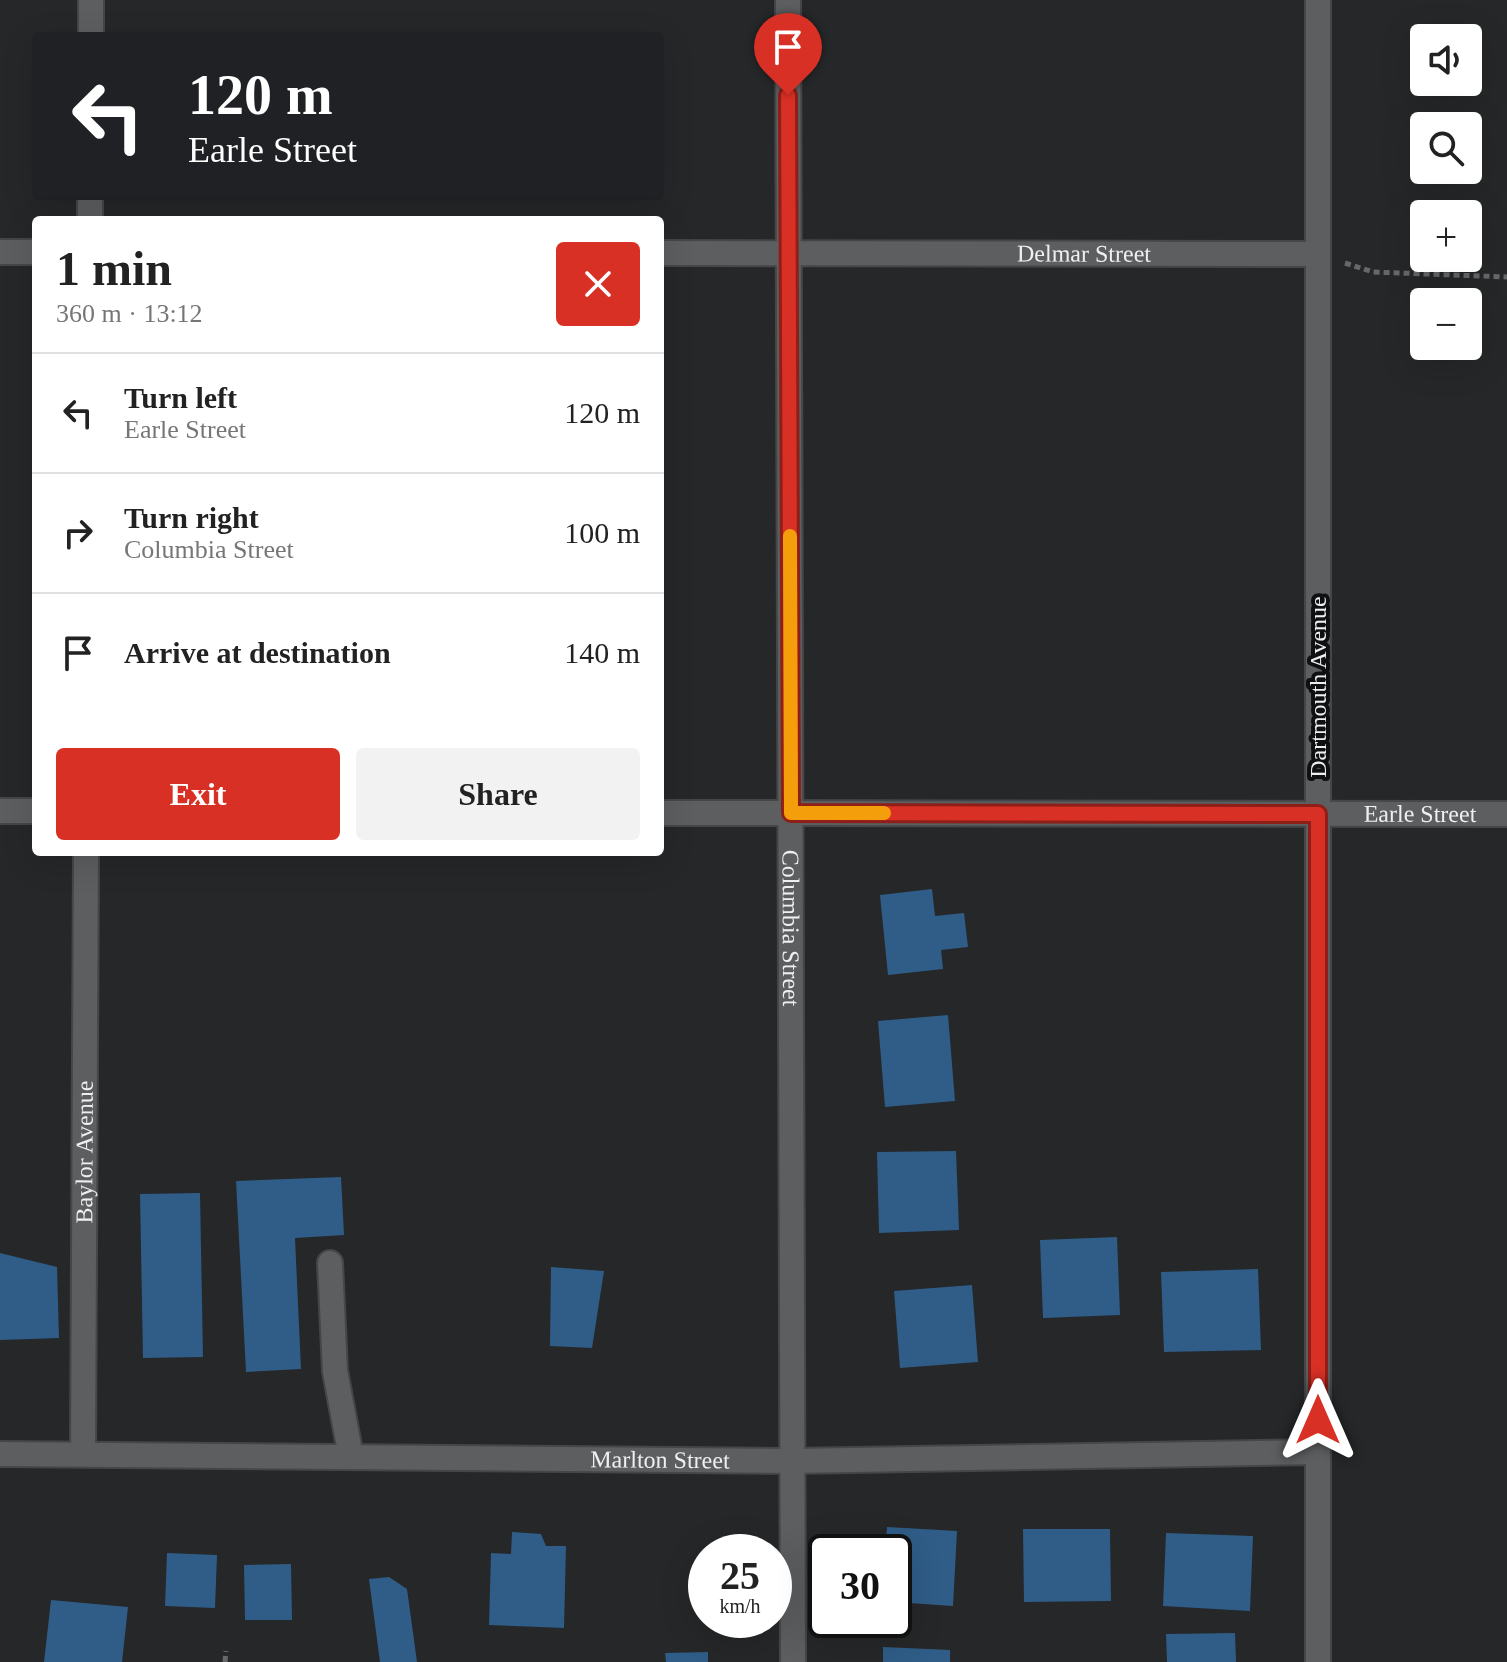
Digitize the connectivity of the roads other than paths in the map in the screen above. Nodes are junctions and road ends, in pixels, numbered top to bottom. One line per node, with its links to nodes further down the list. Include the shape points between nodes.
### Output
1 (91, 0): 4 (street)
2 (788, 0): 8 (street, Columbia Street)
3 (1318, 0): 9 (street, Dartmouth Avenue)
4 (91, 32)
5 (0, 252): 6 (street)
6 (32, 252)
7 (664, 253): 8 (street, Delmar Street)
8 (789, 253): 9 (street, Delmar Street); 13 (street, Columbia Street)
9 (1318, 254): 14 (street, Dartmouth Avenue)
10 (0, 811): 11 (street)
11 (32, 811)
12 (664, 813): 13 (street, Earle Street)
13 (791, 813): 14 (street, Earle Street); 22 (street, Columbia Street)
14 (1318, 814): 15 (street, Earle Street); 18 (street, Dartmouth Avenue)
15 (1507, 814)
16 (86, 856): 20 (street, Baylor Avenue)
17 (330, 1263): 21 (street, via 335,1371)
18 (1318, 1452): 22 (street, Marlton Street); 24 (street, Dartmouth Avenue)
19 (0, 1454): 20 (street, Marlton Street)
20 (83, 1454): 21 (street, Marlton Street)
21 (351, 1457): 22 (street, Marlton Street)
22 (792, 1461): 23 (street, Columbia Street)
23 (793, 1662)
24 (1318, 1662)

